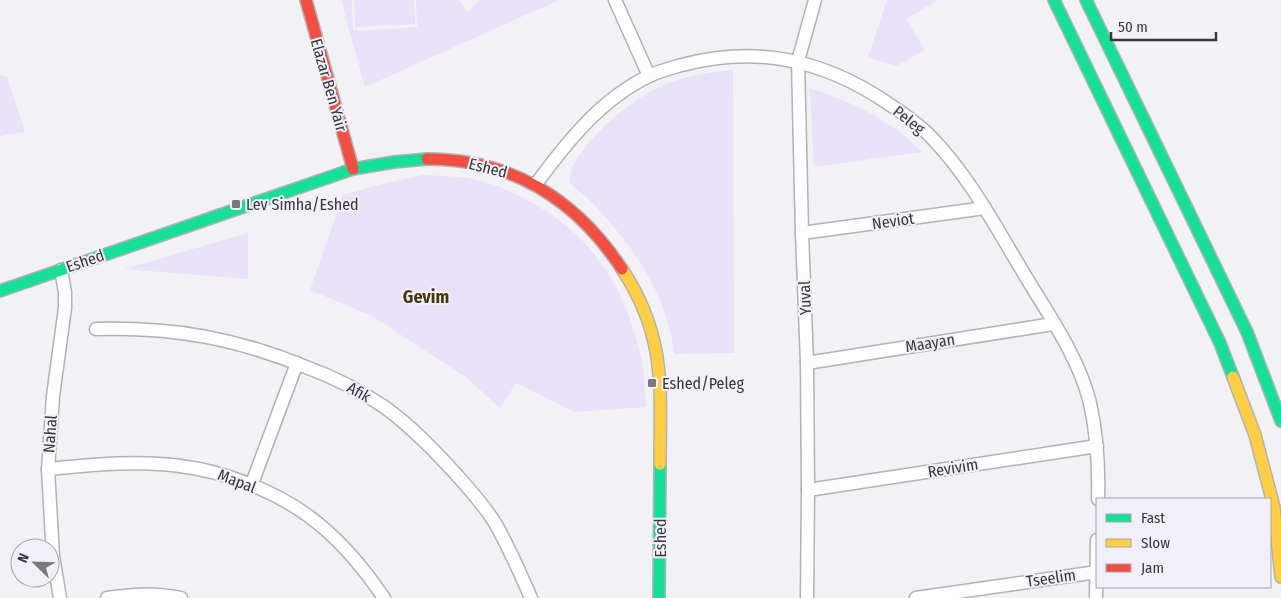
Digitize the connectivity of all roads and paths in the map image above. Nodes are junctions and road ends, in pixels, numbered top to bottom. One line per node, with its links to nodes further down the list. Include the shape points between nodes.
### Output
1 (306, 0): 8 (main road, Elazar Ben Yair)
2 (615, 0): 7 (street)
3 (815, 0): 6 (street, Yuval)
4 (1054, 0): 25 (main road, via 1220,344 1255,436 1266,475 1274,507)
5 (1086, 0): 18 (main road, via 1247,332)
6 (798, 61): 7 (street, Peleg, via 740,55 701,59); 10 (street, Peleg, via 840,76 871,92 913,121 956,165); 11 (street, Yuval)
7 (649, 76): 9 (street, Peleg, via 594,114)
8 (353, 169): 9 (main road, Eshed, via 400,161 464,161 514,174); 12 (main road, Eshed)
9 (536, 184): 31 (main road, Eshed, via 567,205 602,240 635,288 648,316 657,353 660,388)
10 (985, 208): 11 (street, Neviot); 14 (street, Peleg)
11 (802, 234): 17 (street, Yuval)
12 (61, 270): 13 (main road, Eshed); 20 (street, Nahal, via 65,308 53,396)
13 (0, 291)
14 (1053, 324): 17 (street, Maayan); 19 (street, Peleg, via 1060,332 1089,402)
15 (96, 330): 16 (street, Afik, via 129,328 194,334 242,344)
16 (297, 363): 21 (street); 30 (street, Afik, via 350,386 383,406 442,458 494,523)
17 (807, 363): 22 (street, Yuval)
18 (1281, 421)
19 (1097, 446): 22 (street, Revivim); 23 (street, Peleg)
20 (48, 469): 21 (street, Mapal, via 102,464 180,466 213,472); 26 (street, Nahal, via 53,556)
21 (251, 486): 29 (street, Mapal, via 307,515 340,543)
22 (808, 490): 32 (street, Yuval)
23 (1098, 498)
24 (1096, 572): 33 (street, Tseelim); 34 (street)
25 (1281, 577)
26 (60, 598)
27 (107, 598): 28 (street, via 157,594)
28 (181, 598)
29 (384, 598)
30 (531, 598)
31 (659, 598)
32 (807, 598)
33 (916, 598)
34 (1096, 598)

